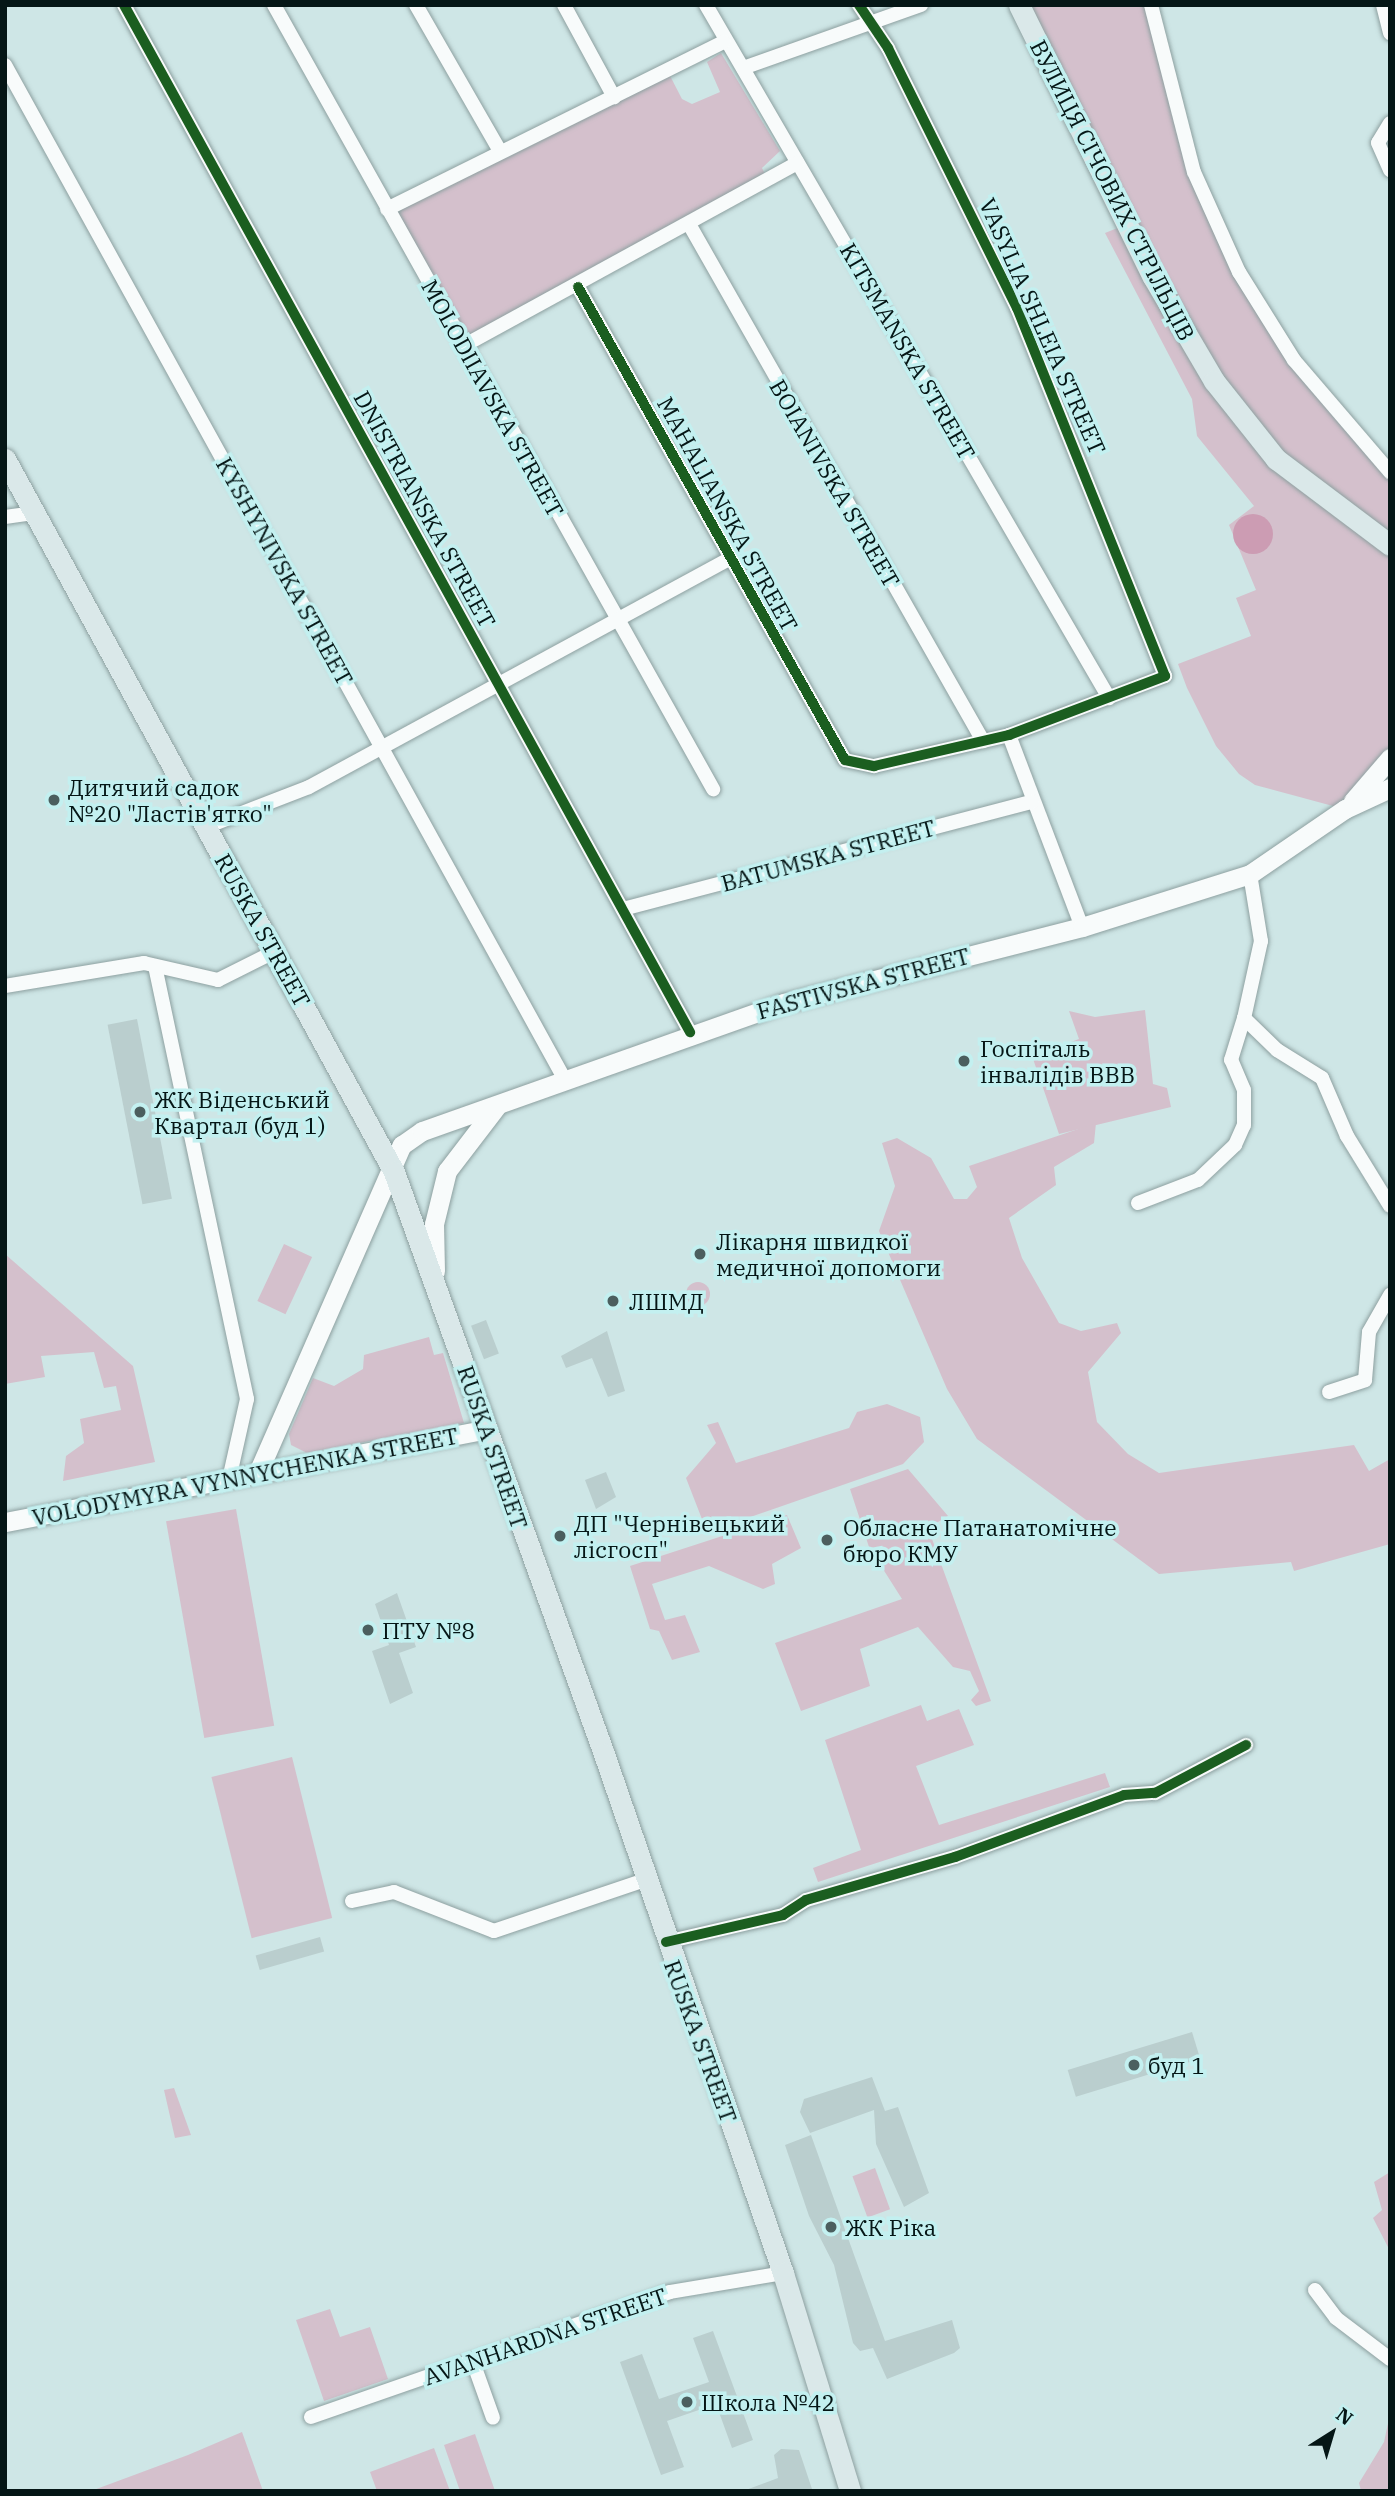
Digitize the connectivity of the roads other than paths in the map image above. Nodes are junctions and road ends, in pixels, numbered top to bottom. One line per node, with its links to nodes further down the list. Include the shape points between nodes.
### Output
1 (124, 5): 32 (street, DNISTRIANSKA STREET)
2 (274, 5): 21 (street, MOLODIIAVSKA STREET)
3 (416, 5): 18 (street)
4 (564, 5): 16 (street)
5 (706, 5): 13 (street, KITSMANSKA STREET)
6 (859, 5): 11 (street, VASYLIA SHLEIA STREET)
7 (922, 5): 11 (street)
8 (1019, 5): 29 (main road, ВУЛИЦЯ СІЧОВИХ СТРІЛЬЦІВ, via 1153,277 1214,381 1276,459)
9 (1151, 5): 26 (street, via 1194,172 1239,272 1294,360)
10 (1383, 5): 12 (street)
11 (874, 27): 15 (street); 33 (street, VASYLIA SHLEIA STREET, via 1017,308 1165,676)
12 (1390, 33)
13 (724, 42): 15 (street, KITSMANSKA STREET); 16 (street)
14 (5, 65): 36 (street, KYSHYNIVSKA STREET)
15 (743, 68): 19 (street, KITSMANSKA STREET)
16 (614, 97): 18 (street)
17 (1390, 123): 20 (street, via 1378,143)
18 (500, 151): 21 (street)
19 (798, 163): 22 (street); 33 (street, KITSMANSKA STREET)
20 (1390, 170)
21 (387, 209): 24 (street, MOLODIIAVSKA STREET)
22 (689, 224): 23 (street); 35 (street, BOIANIVSKA STREET)
23 (578, 287): 24 (street); 30 (street, MAHALIANSKA STREET)
24 (465, 345): 31 (street, MOLODIIAVSKA STREET)
25 (5, 459): 27 (main road, RUSKA STREET)
26 (1390, 472)
27 (35, 513): 28 (street); 42 (main road, RUSKA STREET)
28 (5, 517)
29 (1390, 545)
30 (729, 559): 31 (street); 35 (street, MAHALIANSKA STREET, via 845,760 874,766)
31 (615, 619): 32 (street); 39 (street, MOLODIIAVSKA STREET)
32 (499, 685): 36 (street); 44 (street, DNISTRIANSKA STREET)
33 (1109, 698): 34 (street)
34 (1009, 735): 35 (street); 40 (street)
35 (983, 741)
36 (382, 747): 42 (street, via 284,798); 51 (street, KYSHYNIVSKA STREET)
37 (1390, 758): 41 (main road, FASTIVSKA STREET)
38 (1390, 788): 41 (main road, FASTIVSKA STREET)
39 (713, 789)
40 (1032, 802): 44 (street, BATUMSKA STREET); 45 (street)
41 (1345, 809): 43 (main road, FASTIVSKA STREET)
42 (206, 827): 46 (main road, RUSKA STREET)
43 (1250, 874): 45 (main road, FASTIVSKA STREET); 49 (street, via 1261,941)
44 (623, 909): 50 (street, DNISTRIANSKA STREET)
45 (1082, 927): 50 (main road, FASTIVSKA STREET)
46 (274, 952): 47 (street, via 218,979); 53 (main road, RUSKA STREET)
47 (155, 966): 48 (street); 61 (street, via 247,1399)
48 (5, 986)
49 (1244, 1017): 54 (street, via 1231,1051 1244,1090 1244,1125 1235,1145 1198,1180); 55 (street, via 1277,1050 1322,1078 1347,1136)
50 (690, 1032): 51 (main road, FASTIVSKA STREET)
51 (564, 1078): 52 (main road, FASTIVSKA STREET)
52 (502, 1101): 53 (main road, FASTIVSKA STREET, via 422,1131 402,1145); 56 (main road, via 447,1171 433,1227)
53 (394, 1172): 56 (main road, RUSKA STREET); 60 (main road, FASTIVSKA STREET)
54 (1138, 1203)
55 (1390, 1206)
56 (437, 1286): 59 (main road, RUSKA STREET)
57 (1390, 1295): 58 (street, via 1369,1332 1366,1380)
58 (1329, 1392)
59 (485, 1430): 60 (main road, VOLODYMYRA VYNNYCHENKA STREET); 64 (main road, RUSKA STREET)
60 (259, 1470): 61 (main road, VOLODYMYRA VYNNYCHENKA STREET)
61 (230, 1475): 62 (main road, VOLODYMYRA VYNNYCHENKA STREET)
62 (5, 1522)
63 (1246, 1745): 66 (street, via 1155,1793 1124,1795 955,1857 806,1900 783,1915)
64 (645, 1880): 65 (street, via 494,1931 394,1892); 66 (main road, RUSKA STREET)
65 (352, 1901)
66 (666, 1942): 67 (main road, RUSKA STREET)
67 (783, 2273): 70 (street, AVANHARDNA STREET, via 670,2292); 73 (main road, RUSKA STREET)
68 (1315, 2290): 69 (street, via 1336,2318)
69 (1390, 2358)
70 (473, 2362): 71 (street, AVANHARDNA STREET); 72 (street)
71 (311, 2417)
72 (493, 2418)
73 (850, 2491)

